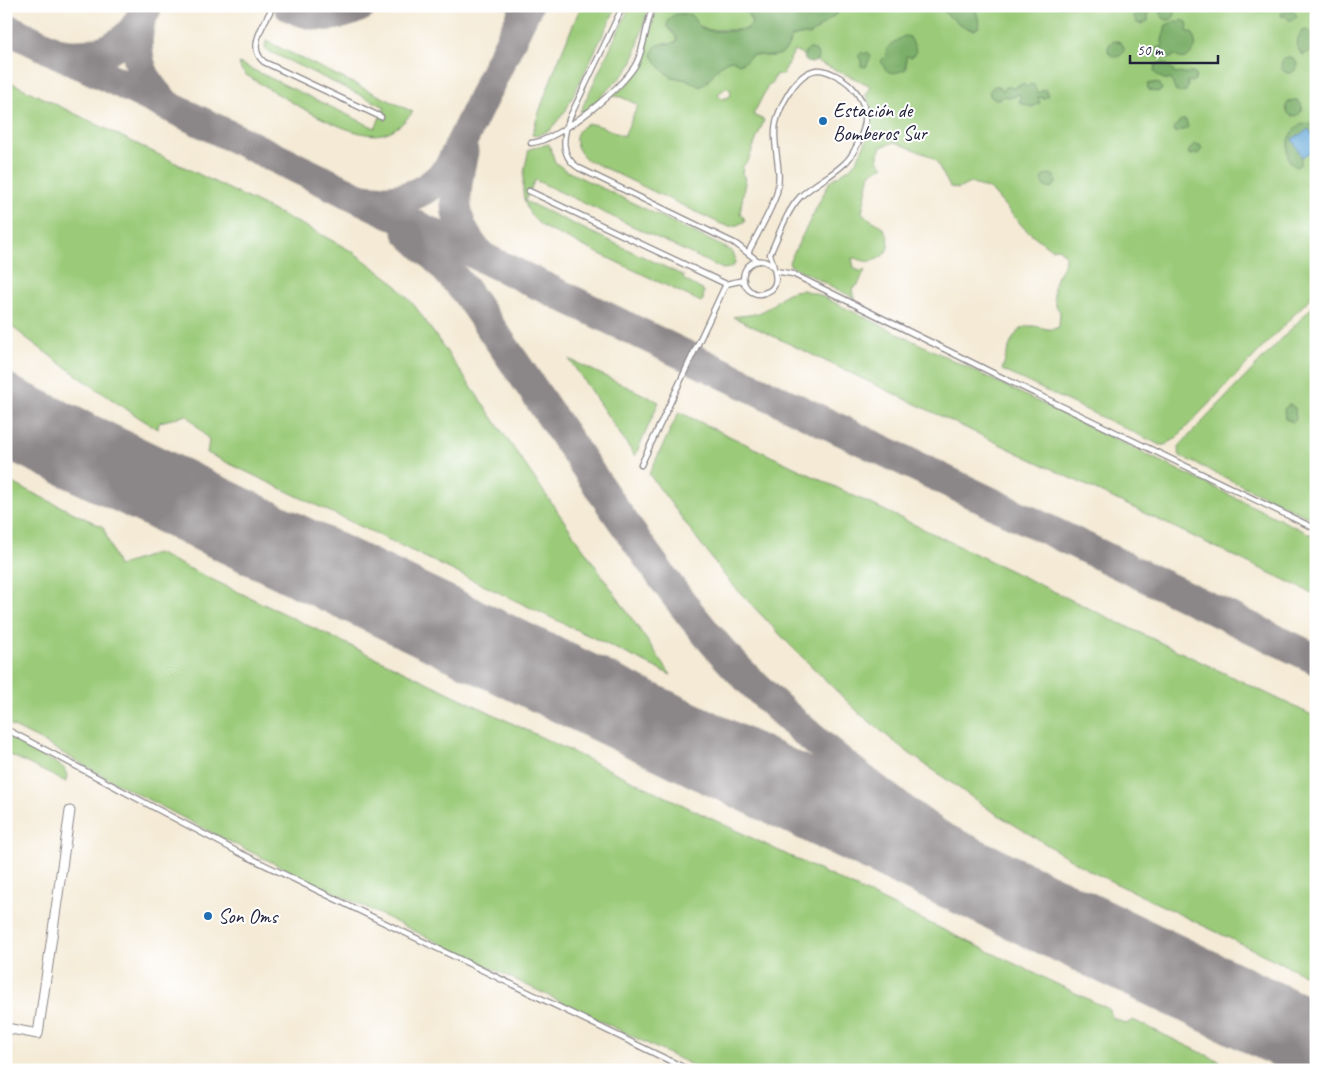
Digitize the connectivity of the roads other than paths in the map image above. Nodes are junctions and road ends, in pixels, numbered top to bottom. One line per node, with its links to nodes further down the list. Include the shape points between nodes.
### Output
1 (273, 6): 4 (lane, via 256,41 259,58)
2 (623, 6): 5 (lane)
3 (653, 6): 5 (lane, via 633,69 619,85)
4 (381, 117)
5 (566, 128): 6 (lane); 8 (lane, via 564,149 574,165 736,244)
6 (531, 143)
7 (529, 191): 12 (lane)
8 (748, 253): 9 (lane); 10 (lane, via 779,184 777,120 792,87 800,78 818,70 826,71 852,87 865,108 866,126 846,162 793,206 770,254)
9 (758, 261): 10 (lane); 11 (lane, via 748,265)
10 (774, 268): 11 (lane, via 776,282 765,293 754,292); 14 (lane, via 793,274)
11 (744, 280): 12 (lane)
12 (726, 284): 13 (lane)
13 (641, 466)
14 (1316, 529)
15 (6, 728): 18 (lane, via 238,852)
16 (70, 811): 17 (street, via 38,1034)
17 (6, 1028)
18 (689, 1070)

